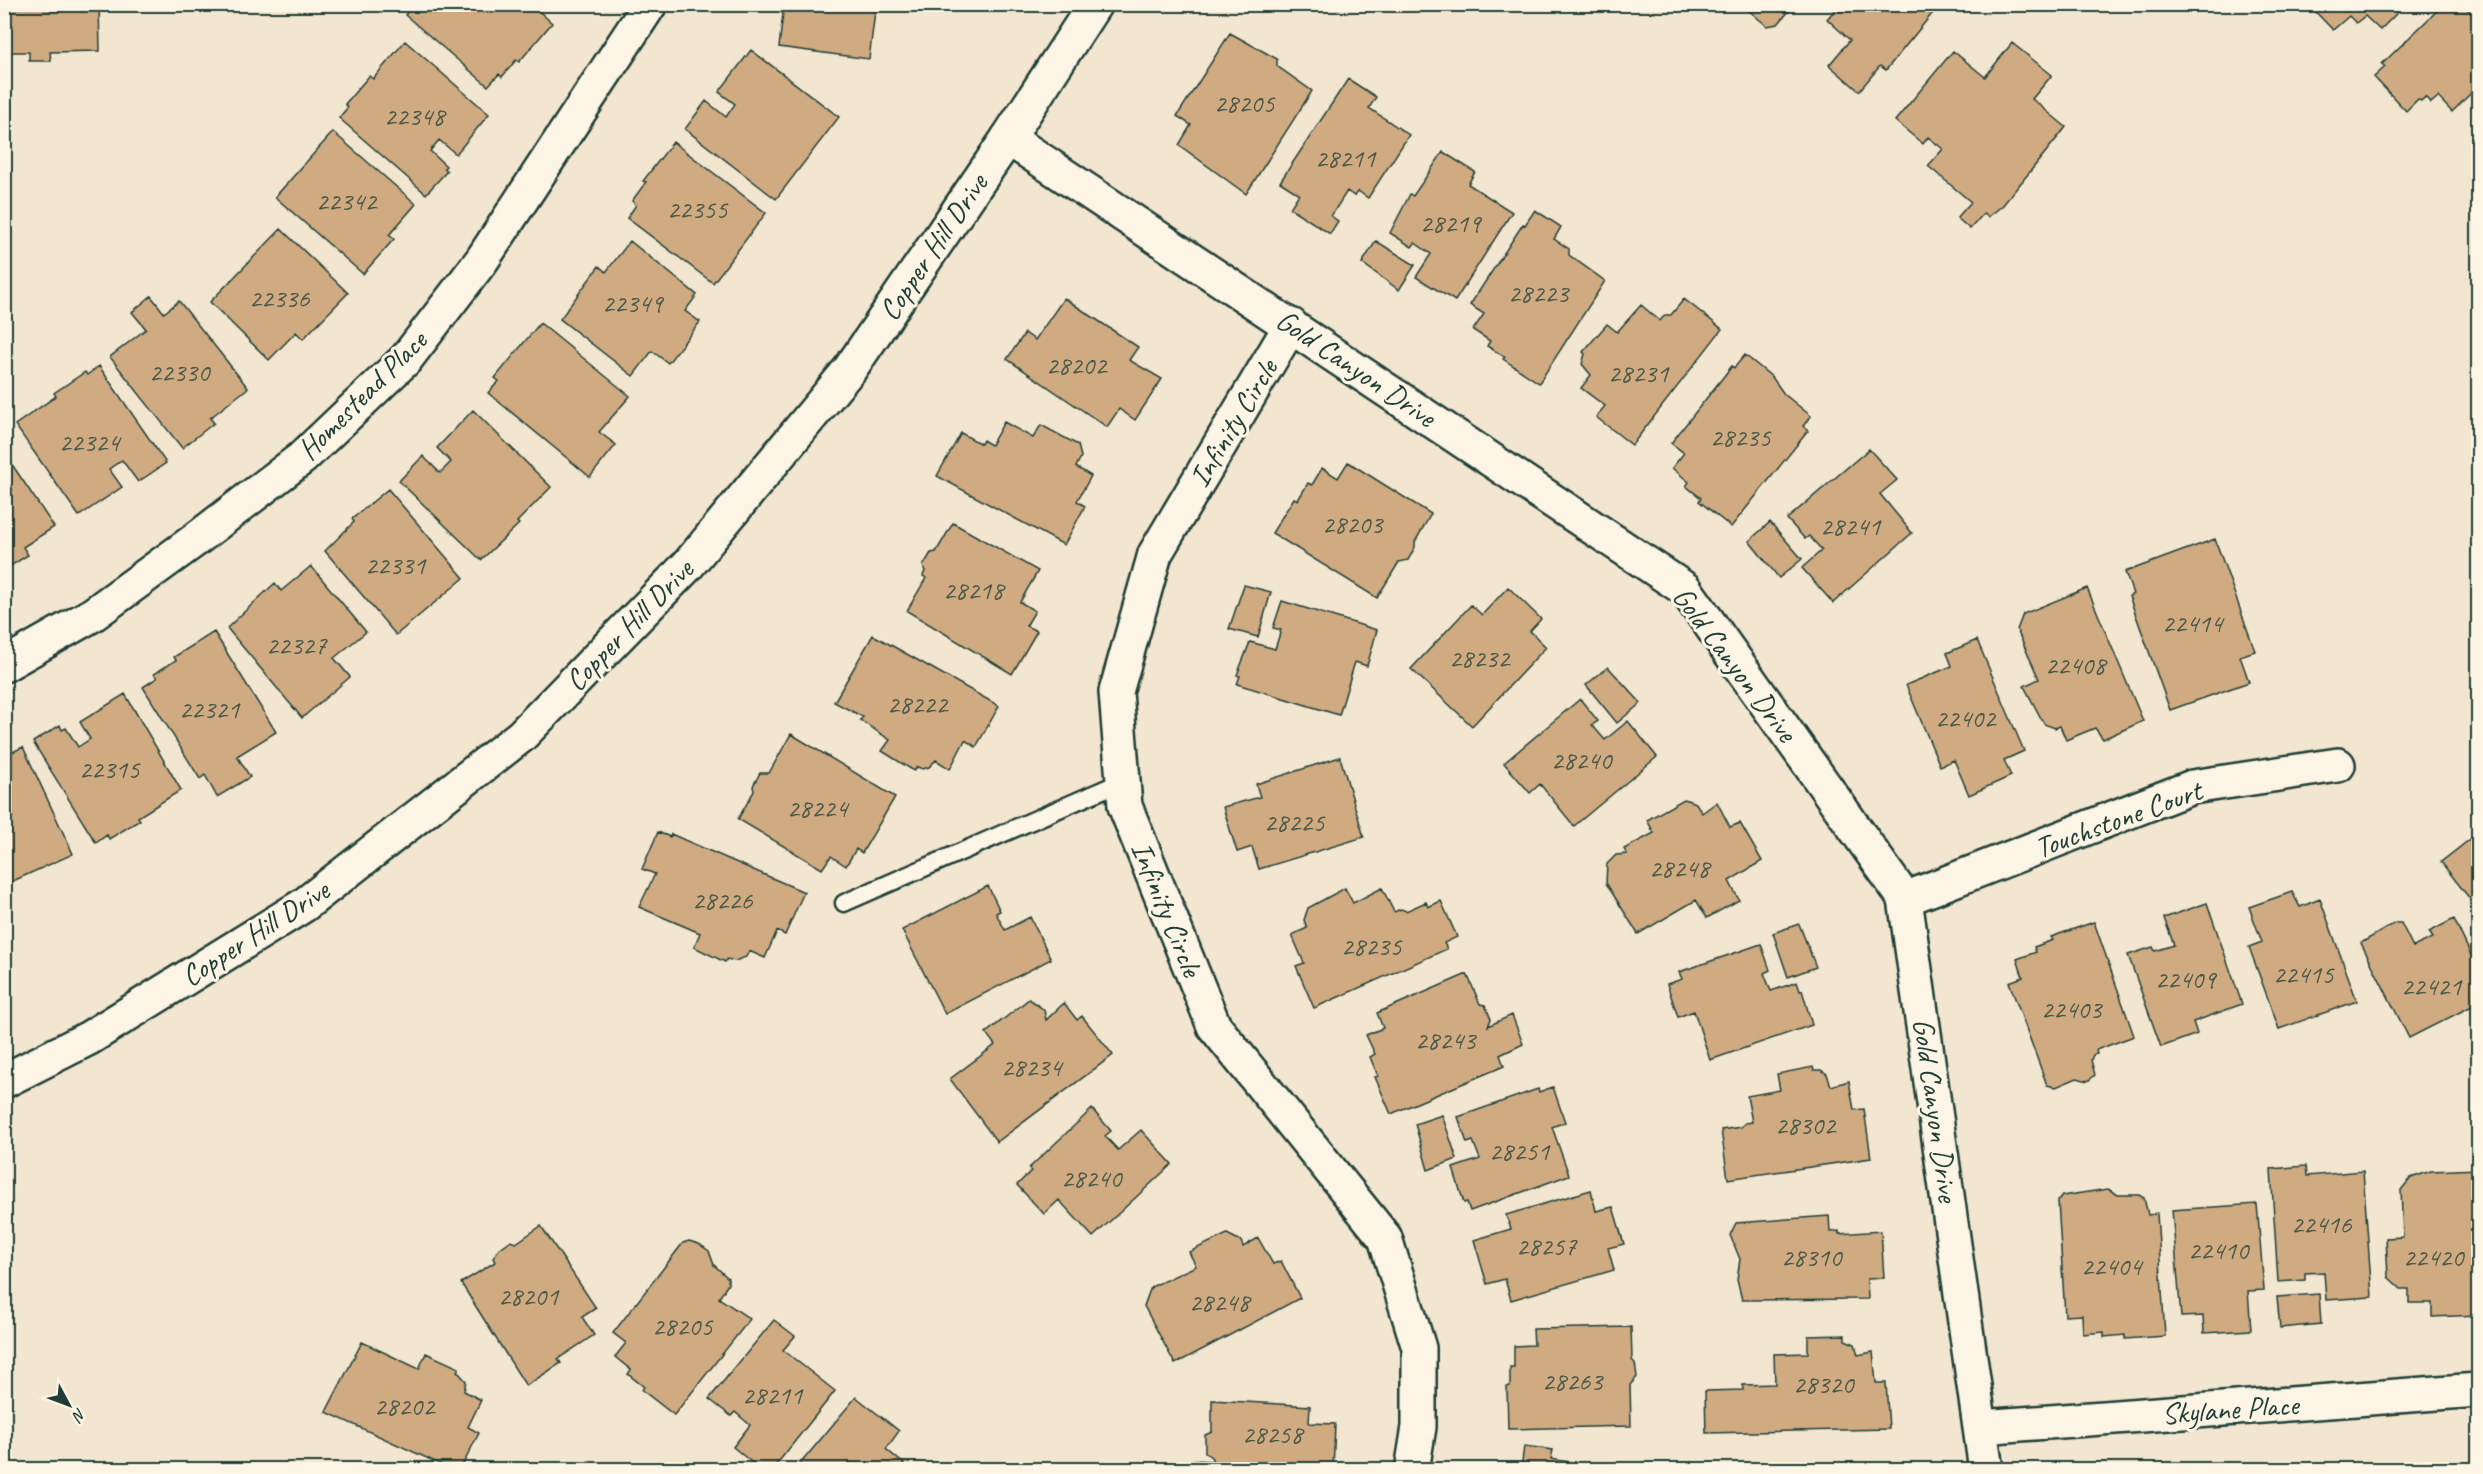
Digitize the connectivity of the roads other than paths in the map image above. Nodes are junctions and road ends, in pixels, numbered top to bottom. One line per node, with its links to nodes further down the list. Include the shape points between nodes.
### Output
1 (650, 4): 5 (street, Homestead Place, via 482,260 406,359 302,458 195,540 92,615)
2 (1095, 4): 3 (street, Copper Hill Drive)
3 (1008, 138): 4 (street, Gold Canyon Drive); 10 (street, Copper Hill Drive, via 850,369 688,565 521,736 304,905 89,1038)
4 (1292, 325): 7 (street, Infinity Circle, via 1155,554 1116,692); 8 (street, Gold Canyon Drive, via 1685,589)
5 (4, 665)
6 (2338, 765): 8 (street, Touchstone Court, via 2192,787)
7 (1123, 781): 9 (lane); 13 (street, Infinity Circle, via 1125,806 1214,1026 1385,1238 1419,1348 1419,1427)
8 (1905, 899): 12 (street, Gold Canyon Drive)
9 (844, 903)
10 (4, 1081)
11 (2478, 1390): 12 (street, Skylane Place)
12 (1981, 1427): 14 (street, Gold Canyon Drive)
13 (1412, 1470)
14 (1986, 1470)

